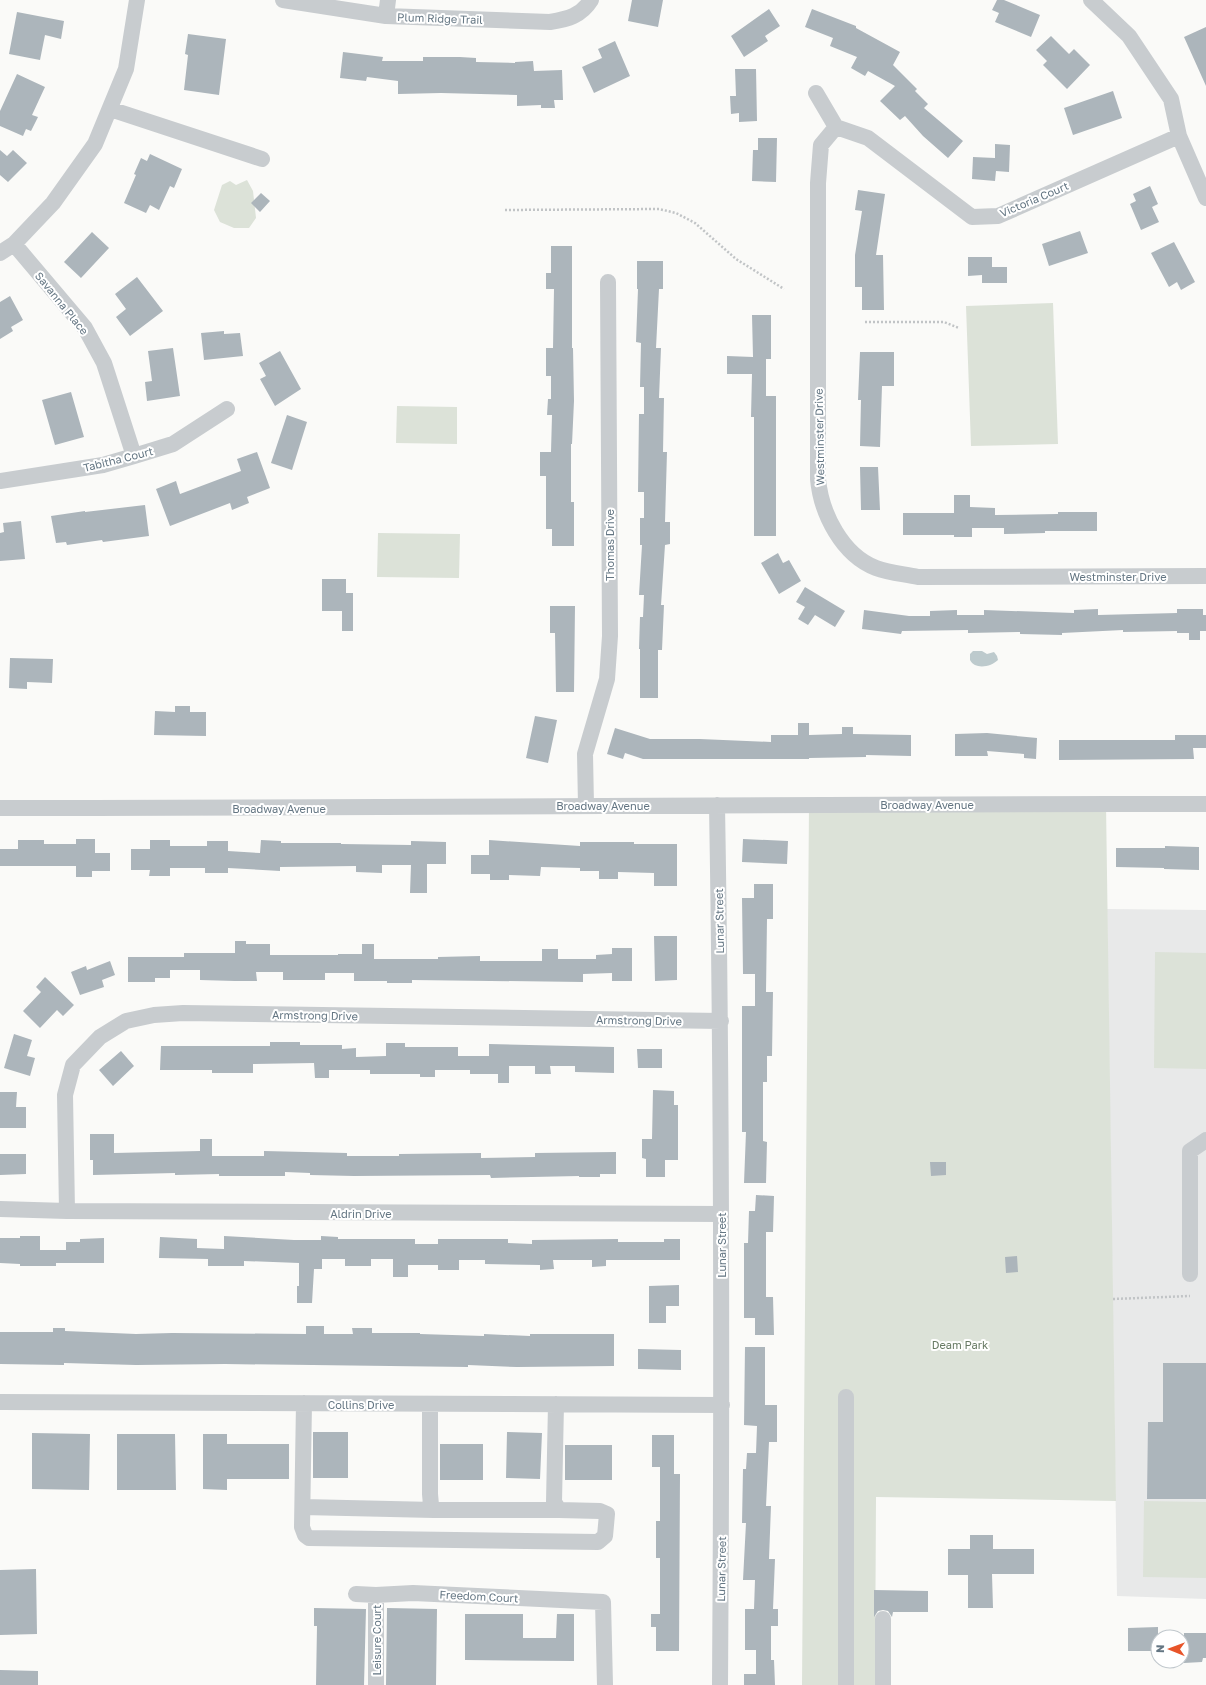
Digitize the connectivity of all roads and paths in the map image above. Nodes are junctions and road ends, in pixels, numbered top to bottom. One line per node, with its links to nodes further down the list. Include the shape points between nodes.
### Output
1 (137, 0): 8 (street, via 126,69)
2 (283, 0): 6 (street, Plum Ridge Trail)
3 (388, 0): 6 (street)
4 (592, 0): 6 (street, Plum Ridge Trail, via 587,7 571,18 550,22)
5 (1091, 0): 10 (street, via 1129,36 1171,99)
6 (386, 16)
7 (816, 93): 9 (street)
8 (110, 109): 11 (street); 14 (street, via 95,144 53,203)
9 (836, 127): 10 (street, Victoria Court, via 868,138 972,217 998,216); 23 (street, Westminster Drive, via 821,145 818,183 818,479 820,497 841,542 864,562 876,568 918,577)
10 (1179, 136): 12 (street)
11 (262, 159)
12 (1206, 198)
13 (505, 210): 17 (path, via 659,209 676,213 695,223 736,259)
14 (14, 244): 15 (street); 21 (street, Savanna Place, via 85,328 104,363)
15 (0, 253)
16 (608, 282): 25 (street, Thomas Drive, via 610,636 607,679 585,754)
17 (784, 289)
18 (865, 322): 19 (path, via 944,322)
19 (959, 328)
20 (227, 409): 21 (street, Tabitha Court, via 173,444)
21 (134, 456): 22 (street, Tabitha Court, via 103,465)
22 (0, 481)
23 (1206, 576)
24 (1206, 804): 26 (street, Broadway Avenue)
25 (586, 805): 26 (street, Broadway Avenue); 27 (street, Broadway Avenue)
26 (717, 805): 28 (street, Lunar Street)
27 (0, 808)
28 (721, 1021): 31 (street, Armstrong Drive, via 183,1013 154,1015 126,1021 100,1037 73,1065 65,1095); 32 (street, Lunar Street)
29 (1206, 1140): 33 (street, via 1190,1151)
30 (0, 1209): 31 (street, Aldrin Drive)
31 (67, 1211): 32 (street, Aldrin Drive)
32 (721, 1214): 41 (street, Lunar Street)
33 (1190, 1274)
34 (1190, 1296): 35 (path)
35 (1113, 1299)
36 (846, 1398): 51 (street)
37 (0, 1402): 38 (street, Collins Drive)
38 (304, 1404): 39 (street, Collins Drive); 42 (street)
39 (430, 1404): 40 (street, Collins Drive); 43 (street, via 430,1494)
40 (556, 1404): 41 (street, Collins Drive); 44 (street, via 554,1502)
41 (722, 1405): 50 (street, Lunar Street)
42 (304, 1507): 43 (street); 44 (street, via 302,1528 309,1538 598,1542 605,1536 607,1514 600,1511)
43 (434, 1510): 44 (street)
44 (559, 1510)
45 (356, 1594): 46 (street, Freedom Court)
46 (376, 1595): 48 (street, Leisure Court); 49 (street, Freedom Court, via 413,1593 603,1602)
47 (883, 1619): 52 (street)
48 (376, 1685)
49 (605, 1685)
50 (720, 1685)
51 (846, 1685)
52 (884, 1685)

